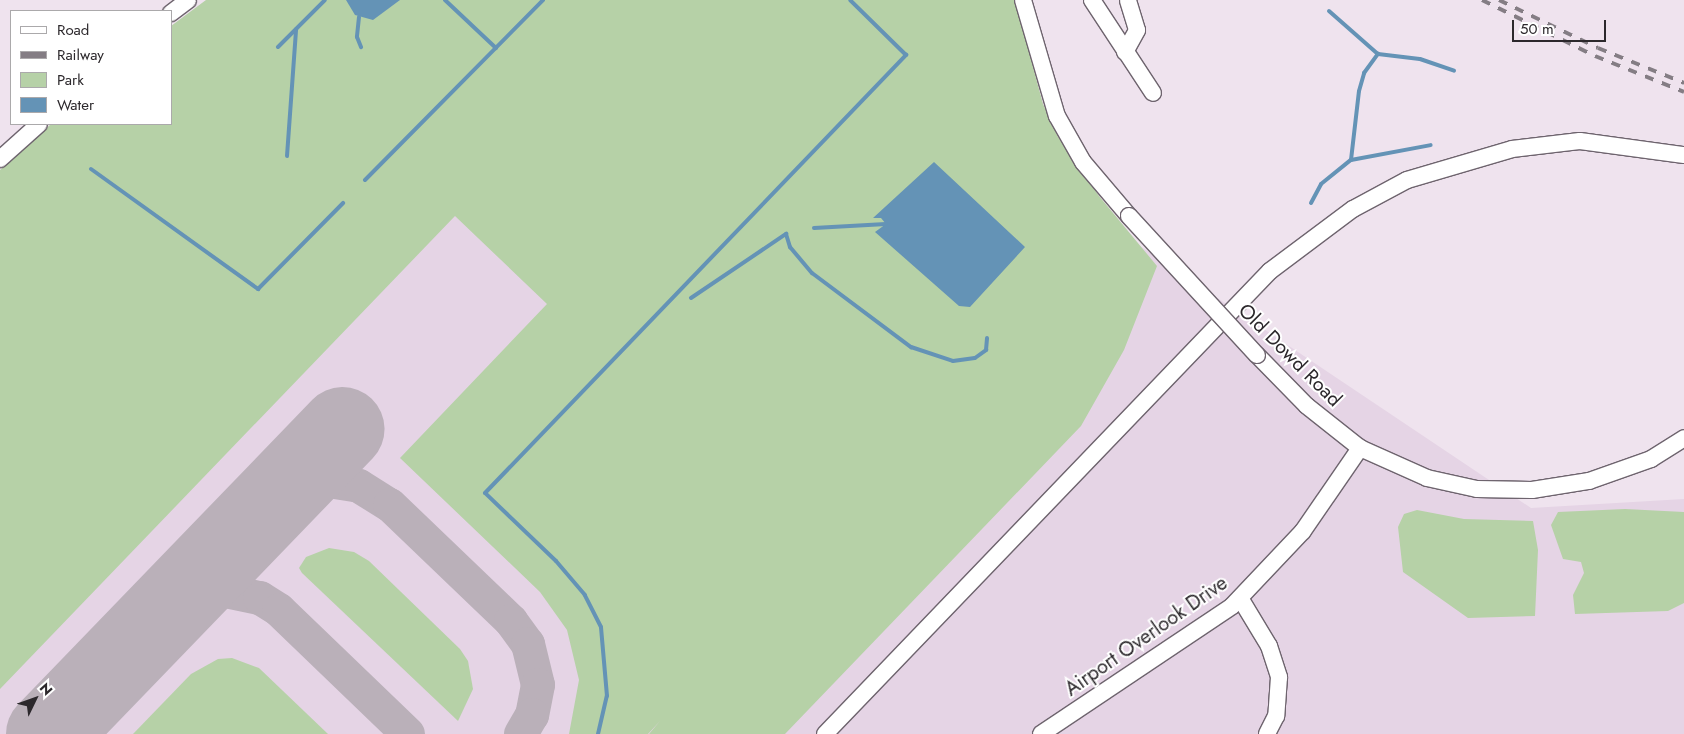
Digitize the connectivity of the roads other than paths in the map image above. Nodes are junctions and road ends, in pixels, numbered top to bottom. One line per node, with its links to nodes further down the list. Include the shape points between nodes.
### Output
1 (188, 0): 5 (street)
2 (1023, 0): 12 (street, Old Dowd Road, bridge, via 1057,116 1083,162 1129,216 1307,406)
3 (1092, 0): 6 (street)
4 (1128, 0): 6 (street, via 1137,30)
5 (172, 13)
6 (1125, 52): 7 (street)
7 (1153, 93)
8 (38, 125): 10 (street)
9 (1684, 155): 14 (street, via 1580,142 1512,149 1408,180 1346,214 1270,271)
10 (0, 159)
11 (1684, 438): 12 (street, Old Dowd Road, via 1651,459 1589,481 1532,490 1477,489 1427,478)
12 (1360, 448): 13 (street, Airport Overlook Drive, via 1304,531)
13 (1240, 598): 15 (street, Airport Overlook Drive, via 1192,636); 16 (street, via 1269,646 1279,676 1276,716)
14 (825, 734)
15 (1041, 734)
16 (1267, 734)

